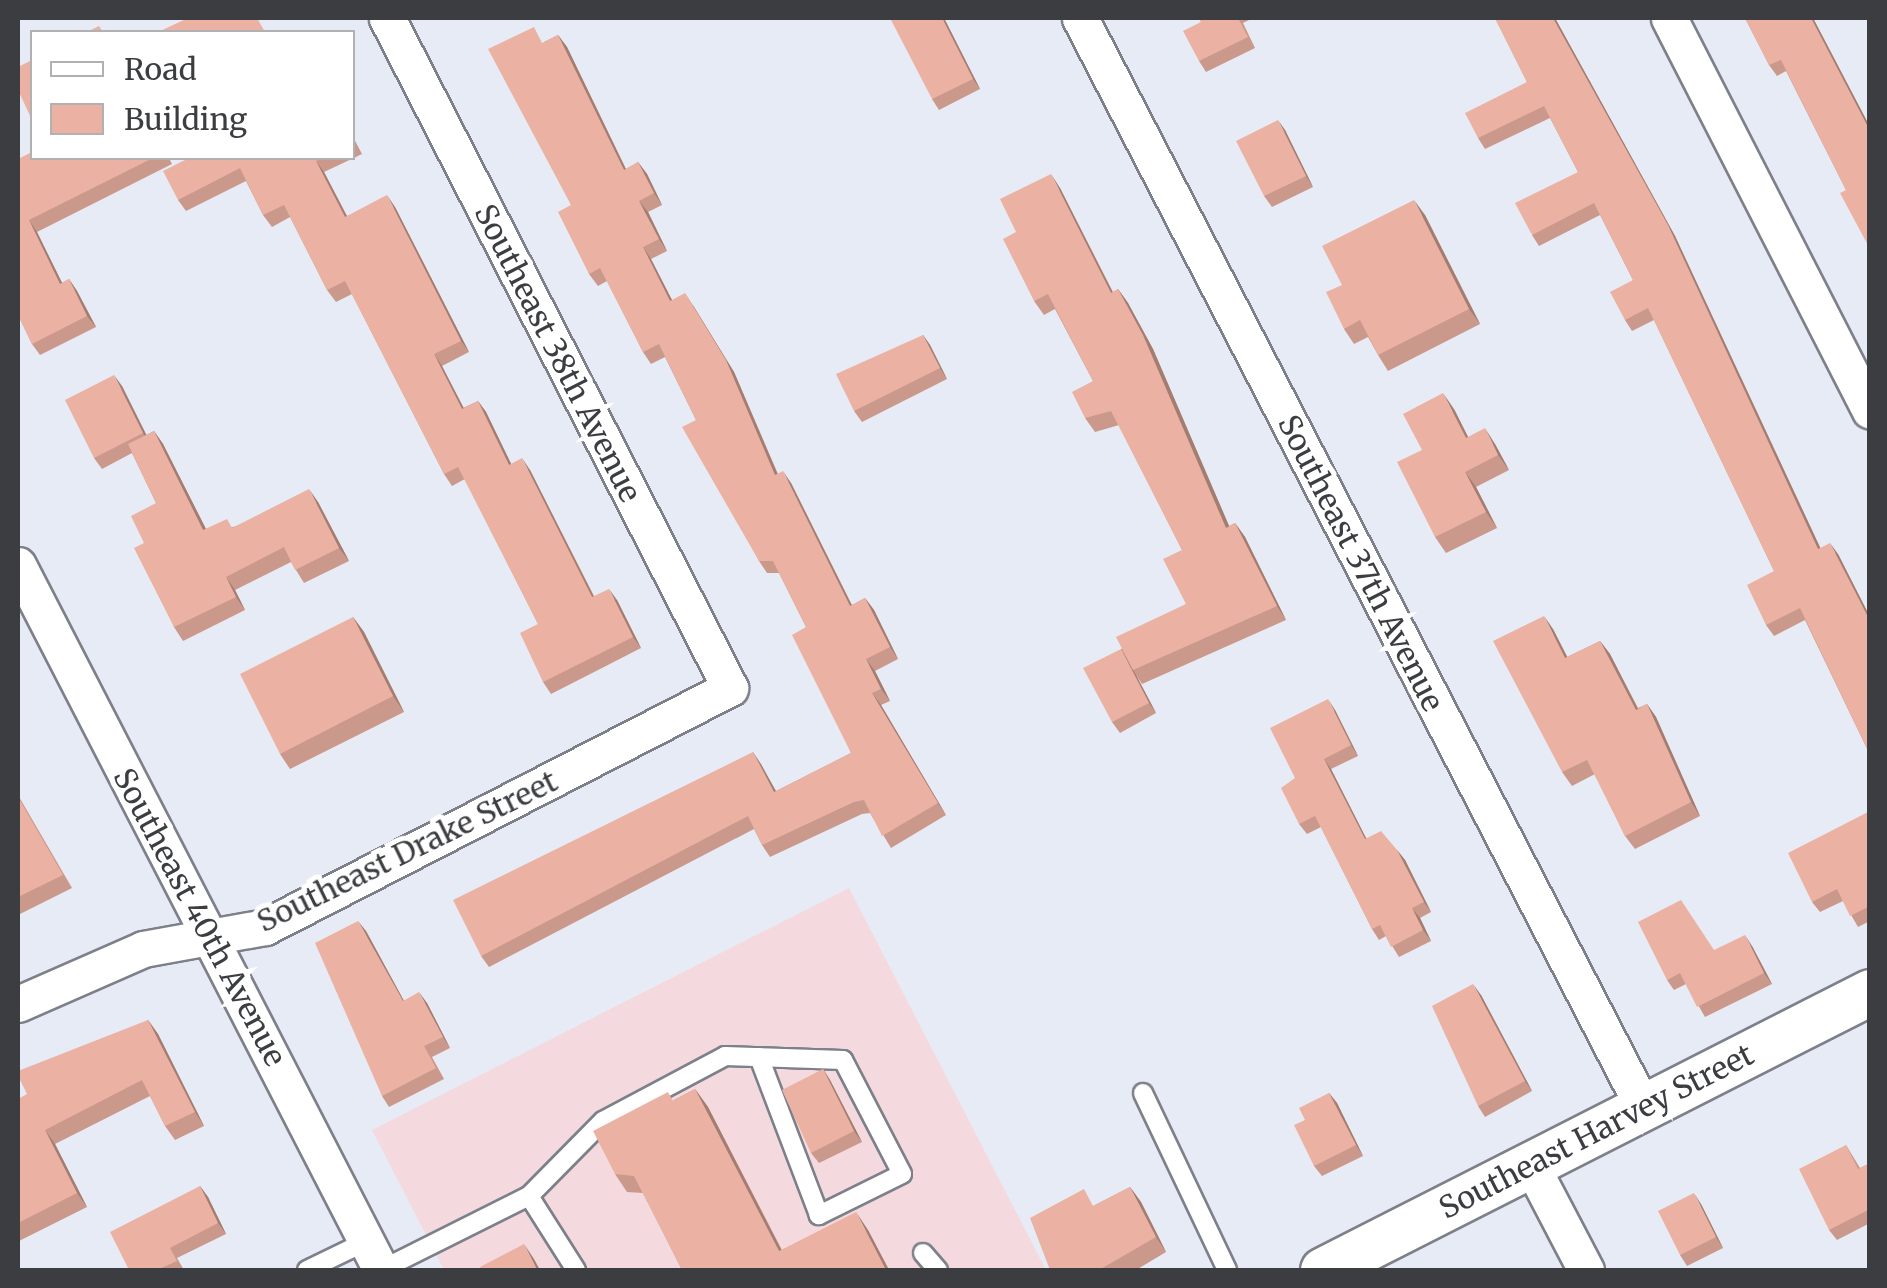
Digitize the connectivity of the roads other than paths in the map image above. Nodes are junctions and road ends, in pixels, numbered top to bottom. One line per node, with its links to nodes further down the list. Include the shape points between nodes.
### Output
1 (387, 18): 6 (street, Southeast 38th Avenue)
2 (1080, 18): 12 (street, Southeast 37th Avenue)
3 (1669, 18): 4 (street)
4 (1870, 411)
5 (18, 566): 7 (street, Southeast 40th Avenue)
6 (730, 688): 7 (street, Southeast Drake Street, via 266,927)
7 (210, 936): 9 (street, Southeast Drake Street, via 143,949); 16 (street, Southeast 40th Avenue)
8 (1870, 992): 12 (street, Southeast Harvey Street)
9 (18, 1004)
10 (759, 1057): 10 (lane, via 844,1060 902,1174 820,1214); 14 (lane, via 725,1056 603,1120)
11 (1143, 1094): 20 (lane)
12 (1643, 1108): 13 (street, Southeast Harvey Street)
13 (1531, 1165): 21 (street, Southeast Harvey Street); 22 (street)
14 (529, 1196): 16 (lane); 18 (lane)
15 (924, 1254): 19 (lane)
16 (376, 1261): 17 (lane)
17 (308, 1270)
18 (576, 1270)
19 (938, 1270)
20 (1227, 1270)
21 (1324, 1270)
22 (1586, 1270)

